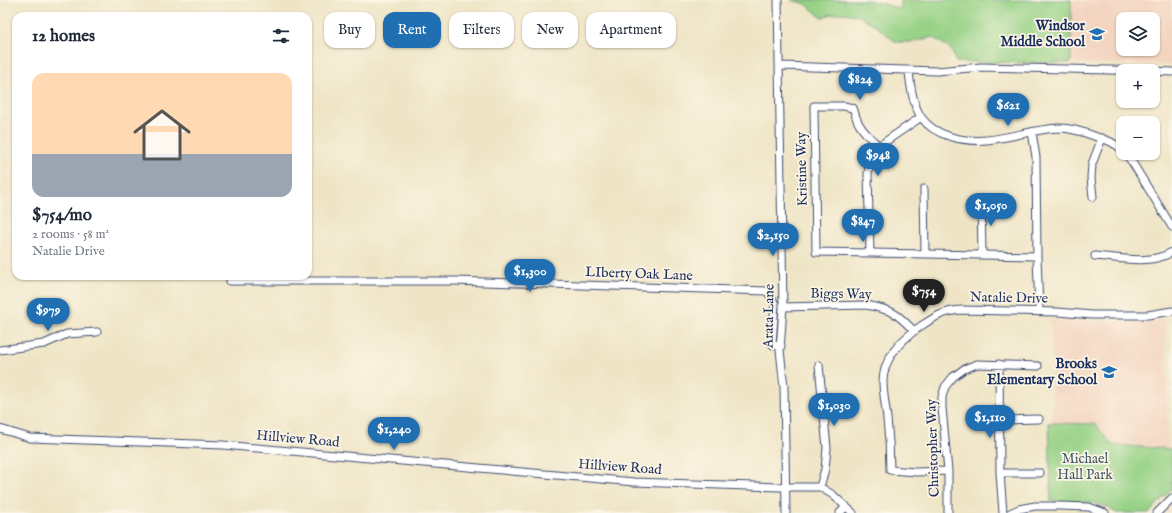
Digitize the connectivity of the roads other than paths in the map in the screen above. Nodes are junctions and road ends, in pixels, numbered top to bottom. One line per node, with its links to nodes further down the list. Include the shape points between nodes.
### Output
1 (778, 0): 2 (street, Arata Lane)
2 (780, 66): 3 (street); 24 (street, Arata Lane)
3 (909, 70): 4 (street, via 937,71 981,66); 7 (street, via 910,86)
4 (1116, 70)
5 (1160, 71): 6 (street)
6 (1172, 72)
7 (921, 117): 8 (street, via 933,129 968,141); 11 (street)
8 (1032, 132): 9 (street, via 1058,128 1075,129); 21 (street, via 1036,157)
9 (1102, 138): 10 (street); 14 (street, via 1092,164)
10 (1116, 145)
11 (879, 146): 18 (street, via 868,173); 18 (street, Kristine Way, via 869,138 858,122 853,108 814,106 816,252)
12 (1130, 160): 16 (street)
13 (924, 189): 19 (street)
14 (1094, 198)
15 (981, 199): 20 (street)
16 (1172, 227)
17 (1172, 252): 22 (street, via 1156,259 1144,260)
18 (870, 253): 19 (street, Kristine Way)
19 (925, 254): 20 (street, Kristine Way)
20 (982, 255): 21 (street, Kristine Way)
21 (1037, 256): 25 (street)
22 (1095, 256)
23 (230, 281): 29 (street, LIberty Oak Lane, via 454,281 766,291 775,304 772,343)
24 (783, 307): 27 (street, Biggs Way, via 866,305 893,312); 29 (street, Arata Lane)
25 (1039, 311): 26 (street, Natalie Drive, via 1092,315 1148,315); 27 (street, Natalie Drive, via 951,310 938,315)
26 (1172, 311)
27 (914, 331): 37 (street, Natalie Drive, via 895,349 888,360 883,382 890,470)
28 (97, 332): 30 (street, via 68,334 44,344)
29 (781, 346): 40 (street, Arata Lane)
30 (0, 350)
31 (999, 364): 33 (street, Christopher Way); 35 (street); 37 (street, Christopher Way, via 977,364 964,369 945,387 942,408)
32 (819, 365): 41 (street, via 827,448)
33 (1038, 366)
34 (1039, 419): 35 (street)
35 (1000, 420): 38 (street)
36 (0, 429): 40 (street, Hillview Road, via 30,438 223,445 634,482)
37 (948, 471): 48 (street, Christopher Way)
38 (1000, 473): 39 (street); 49 (street)
39 (1040, 473)
40 (786, 487): 41 (street, Hillview Road); 45 (street, Arata Lane)
41 (820, 487): 43 (street)
42 (1172, 498): 52 (street)
43 (846, 506): 46 (street); 47 (street)
44 (1059, 510): 50 (street, via 1035,506); 51 (street, via 1089,507)
45 (786, 513)
46 (840, 513)
47 (853, 513)
48 (948, 513)
49 (1003, 513)
50 (1010, 513)
51 (1105, 513)
52 (1157, 513)

